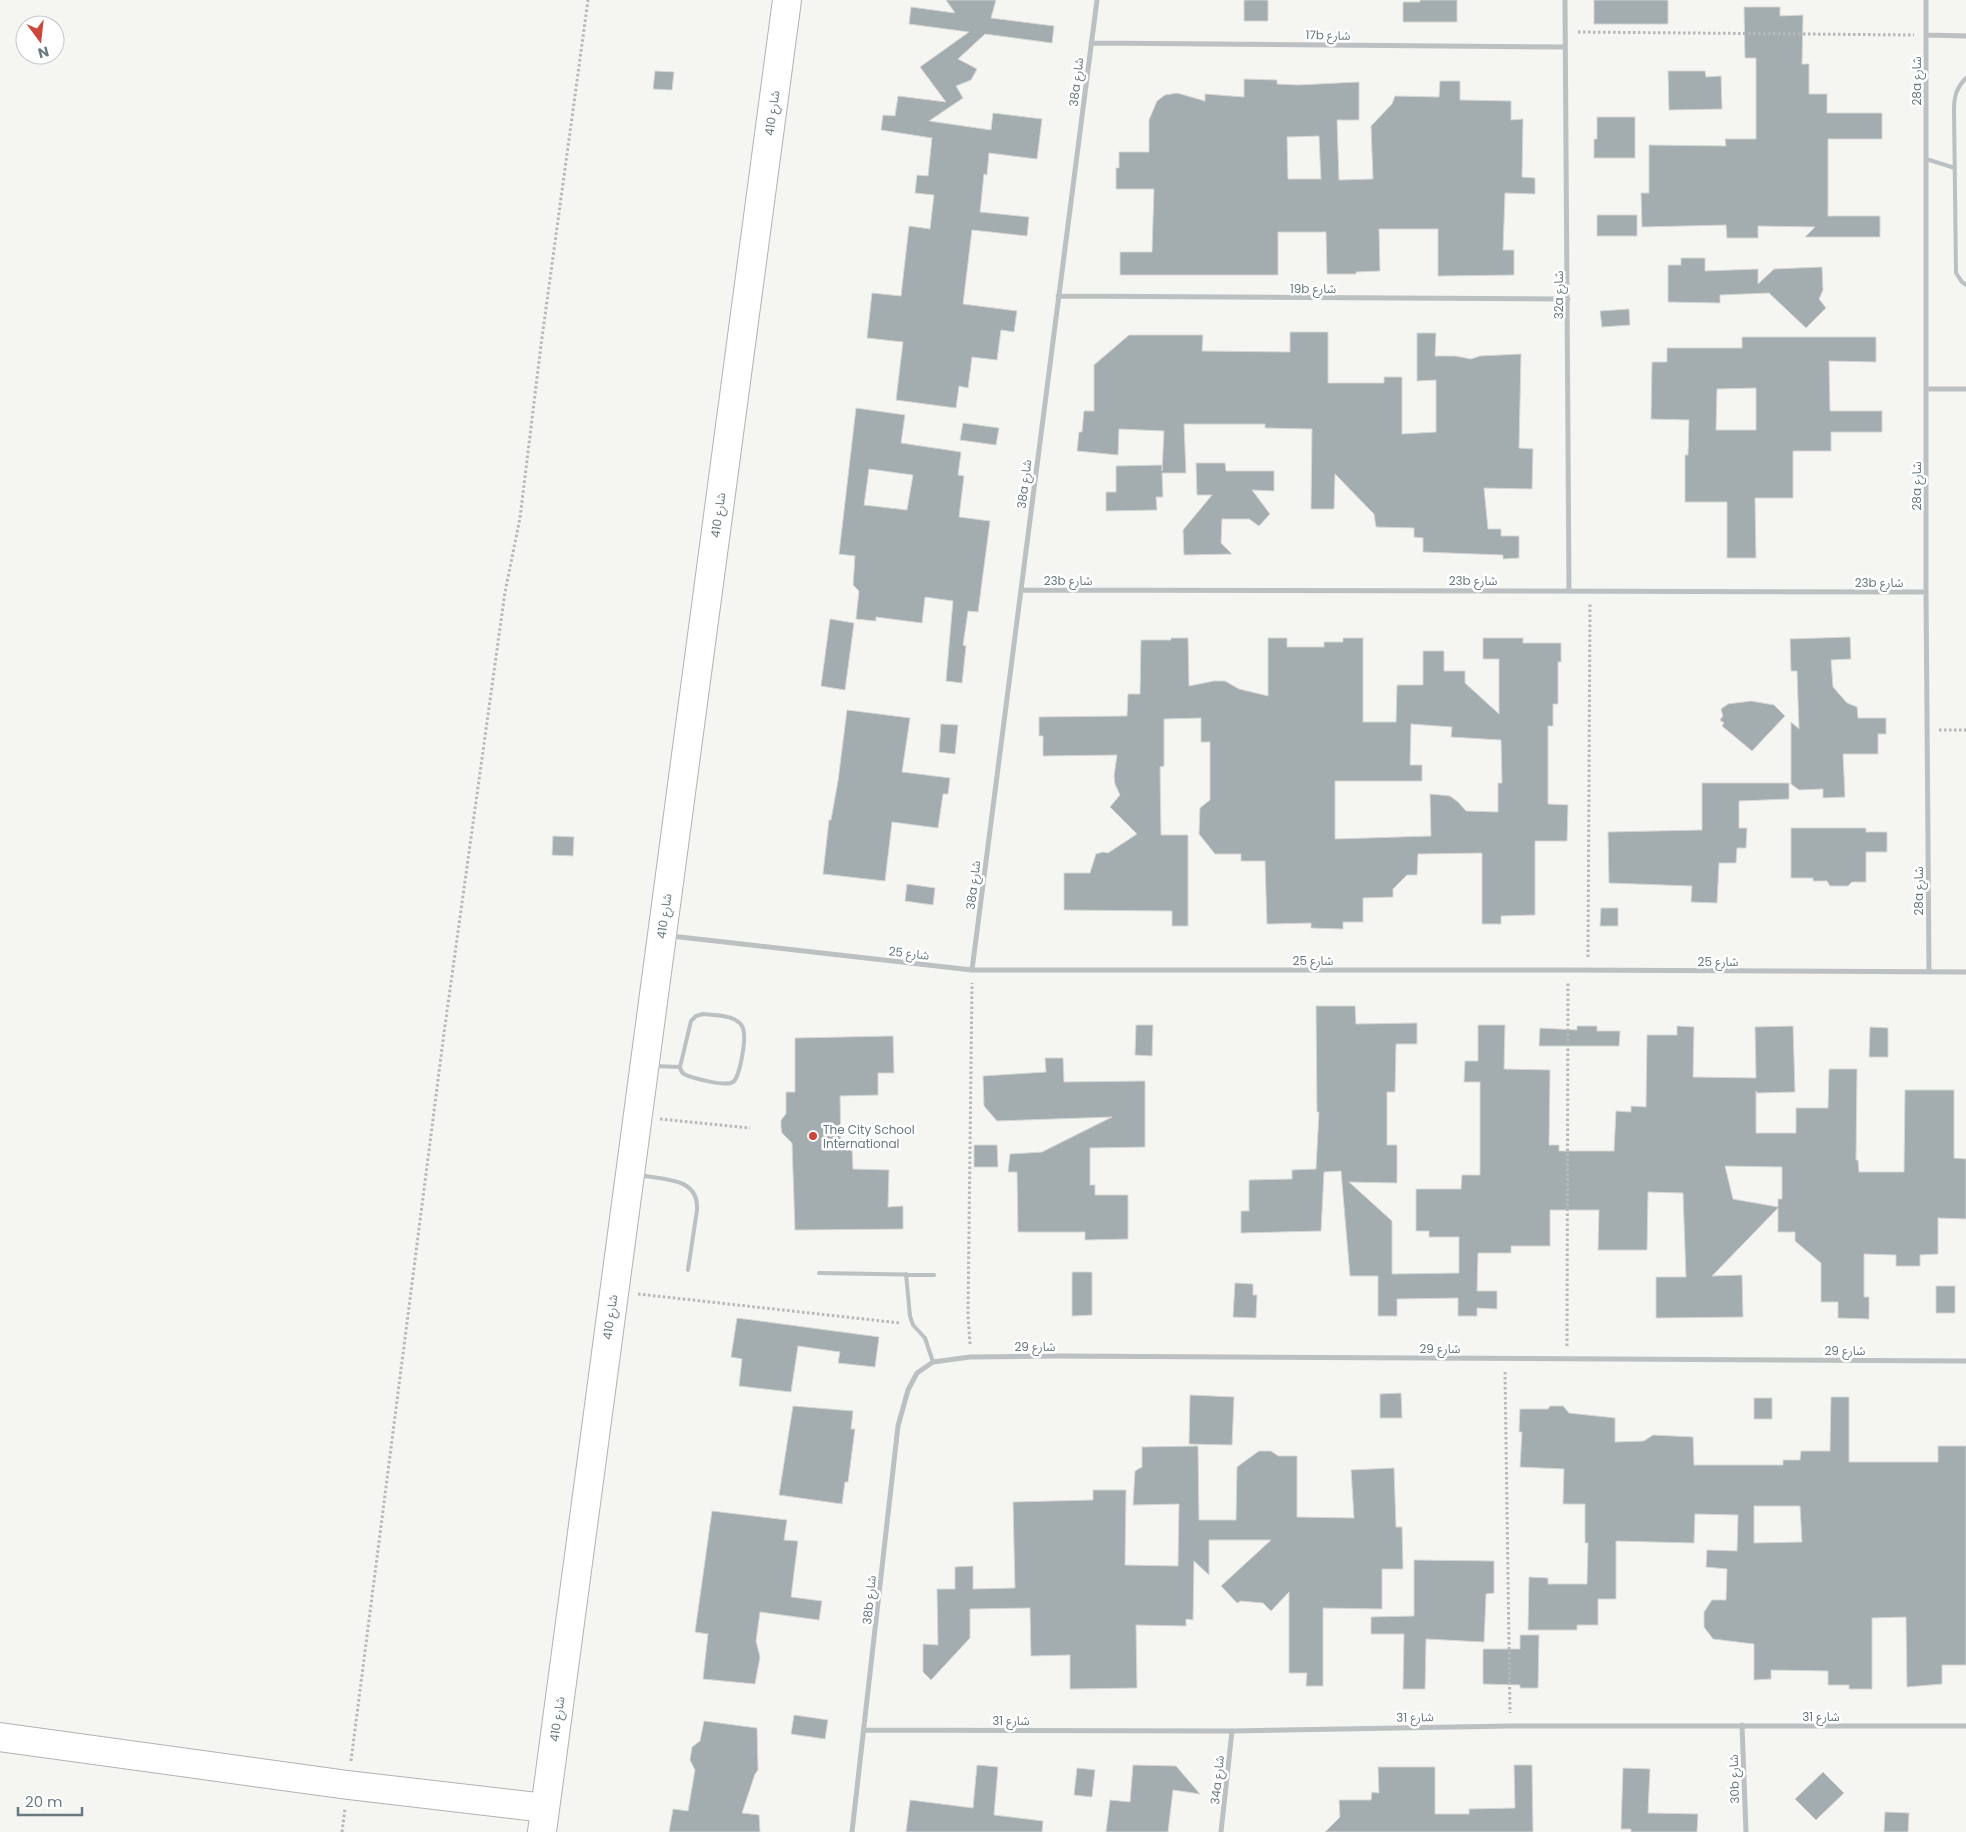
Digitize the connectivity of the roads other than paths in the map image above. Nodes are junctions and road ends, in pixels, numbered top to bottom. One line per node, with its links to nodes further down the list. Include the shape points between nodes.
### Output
1 (787, 0): 20 (street, شارع 410)
2 (1097, 0): 7 (street, 38a شارع)
3 (1565, 0): 8 (street, 32a شارع)
4 (1926, 0): 5 (street, 28a شارع)
5 (1926, 35): 6 (street); 10 (street, 28a شارع)
6 (1966, 36)
7 (1091, 42): 8 (street, 17b شارع); 13 (street, 38a شارع)
8 (1565, 47): 14 (street, 32a شارع)
9 (1966, 78): 11 (lane, via 1954,97)
10 (1926, 159): 11 (lane); 15 (street, 28a شارع)
11 (1955, 168): 12 (lane, via 1956,273)
12 (1966, 286)
13 (1058, 296): 14 (street, 19b شارع); 17 (street, 38a شارع)
14 (1568, 299): 18 (street, 32a شارع)
15 (1926, 389): 16 (street); 19 (street, 28a شارع)
16 (1966, 389)
17 (1021, 590): 18 (street, 23b شارع); 21 (street, 38a شارع)
18 (1570, 590): 19 (street, 23b شارع)
19 (1926, 592): 22 (street, 28a شارع)
20 (661, 935): 21 (street, شارع 25); 24 (street, شارع 410)
21 (972, 970): 22 (street, شارع 25)
22 (1929, 972): 23 (street, شارع 25)
23 (1966, 972)
24 (644, 1065): 25 (lane); 26 (street, شارع 410)
25 (680, 1068): 25 (lane, via 686,1075 720,1084 733,1082 737,1077 744,1040 743,1026 731,1019 703,1014 696,1016 690,1021)
26 (629, 1174): 27 (lane, via 679,1182 694,1192 697,1210); 39 (street, شارع 410)
27 (688, 1270)
28 (819, 1273): 29 (lane)
29 (906, 1274): 30 (lane); 32 (lane, via 908,1307 913,1325 925,1338)
30 (934, 1275)
31 (1966, 1361): 32 (street, شارع 29, via 970,1357)
32 (933, 1362): 33 (street, شارع 29)
33 (917, 1373): 36 (street, 38b شارع, via 908,1390 898,1426)
34 (1742, 1725): 35 (street, شارع 31); 37 (street, شارع 31); 42 (street, 30b شارع)
35 (1966, 1726)
36 (865, 1730): 37 (street, شارع 31); 40 (street, 38b شارع)
37 (1232, 1731): 41 (street, 34a شارع)
38 (0, 1737): 39 (street, via 348,1785)
39 (543, 1820)
40 (852, 1832)
41 (1222, 1832)
42 (1746, 1832)

